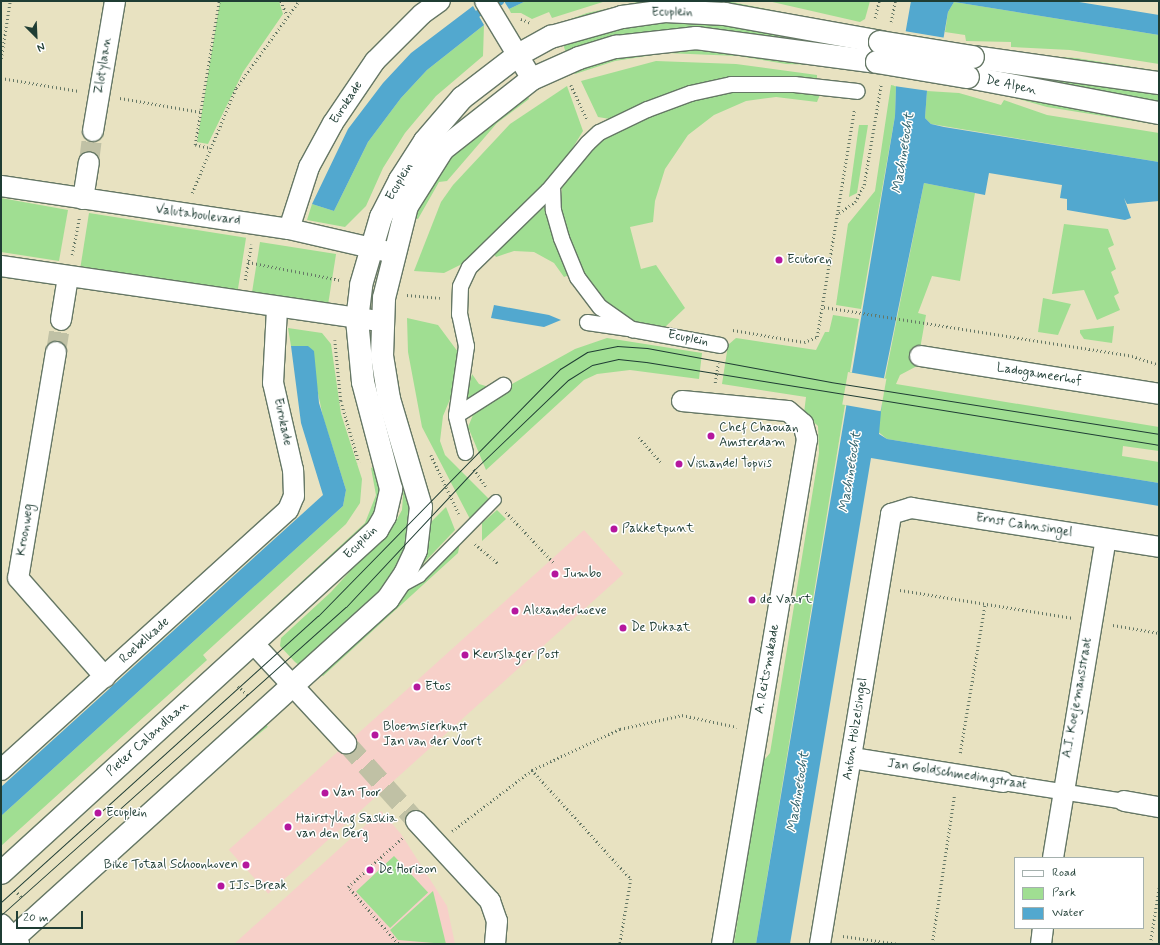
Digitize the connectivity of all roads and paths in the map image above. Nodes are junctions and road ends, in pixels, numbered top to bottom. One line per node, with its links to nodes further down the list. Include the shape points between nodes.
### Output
1 (10, 1): 14 (path)
2 (115, 1): 21 (street, Zlotylaan)
3 (219, 1): 22 (path)
4 (281, 1): 10 (path)
5 (299, 1): 10 (path)
6 (440, 1): 33 (street, Eurokade, via 422,14 375,61 337,117 309,167)
7 (485, 1): 13 (street)
8 (879, 1): 11 (path)
9 (895, 1): 12 (path)
10 (286, 15): 25 (path, via 236,88)
11 (876, 15)
12 (875, 46): 13 (main road, Ecuplein, via 725,14 665,11 622,17 570,31); 15 (main road, De Alpen, bridge); 17 (main road, Ecuplein, via 696,38 616,47 579,58)
13 (518, 55): 17 (street); 34 (main road, Ecuplein, via 462,98 425,141 387,204)
14 (1, 59)
15 (970, 67): 18 (main road, De Alpen); 23 (main road, De Alpen)
16 (1, 78): 21 (path)
17 (532, 79): 35 (main road, Ecuplein, via 443,149 407,206)
18 (1159, 83)
19 (881, 84): 30 (path, via 864,185 855,202)
20 (857, 91): 28 (street, via 758,83 690,93 599,132); 30 (path)
21 (99, 94): 22 (path); 24 (street, Zlotylaan)
22 (201, 112): 25 (path, via 195,145)
23 (1159, 112)
24 (93, 131)
25 (208, 148): 31 (path)
26 (88, 162): 29 (street)
27 (1, 186): 29 (street, Valutaboulevard)
28 (552, 186): 47 (street, Ecuplein, via 555,217 575,278 600,307); 57 (street, via 486,256 469,267 460,286 459,314 468,358)
29 (83, 199): 31 (street, Valutaboulevard); 37 (path)
30 (838, 213): 41 (path)
31 (186, 214): 32 (street, Valutaboulevard)
32 (255, 224): 33 (street, Valutaboulevard); 40 (path)
33 (289, 229): 34 (street, Valutaboulevard)
34 (371, 246): 35 (street, Valutaboulevard); 44 (main road, Ecuplein)
35 (393, 252): 45 (main road, Ecuplein)
36 (1, 266): 37 (street)
37 (68, 277): 40 (street); 43 (street)
38 (407, 288): 39 (path)
39 (404, 300)
40 (241, 304): 42 (street)
41 (824, 307): 48 (path, via 819,333 810,342 733,330 722,338); 51 (path, via 1132,356)
42 (277, 310): 44 (street); 64 (street, Eurokade, via 273,383 294,470 294,496)
43 (61, 320)
44 (357, 320): 45 (street); 74 (main road, Ecuplein, via 363,382 390,476 390,501 377,530)
45 (383, 322): 71 (main road, Ecuplein, via 382,356 389,399 421,507 416,550)
46 (587, 322): 47 (street, Ecuplein)
47 (632, 329): 48 (street, Ecuplein)
48 (720, 345): 55 (path)
49 (56, 352): 75 (street, Kroonweg, via 18,578)
50 (920, 356): 53 (street, Ladogameerhof)
51 (1159, 364)
52 (503, 385): 57 (street)
53 (1159, 394)
54 (682, 401): 55 (street, A. Reitsmakade)
55 (711, 404): 77 (street, A. Reitsmakade, via 788,411 803,424 807,439)
56 (351, 415): 61 (path)
57 (456, 415): 60 (street)
58 (639, 437): 62 (path)
59 (429, 452): 66 (path)
60 (465, 452)
61 (364, 456)
62 (661, 462)
63 (496, 500): 66 (lane)
64 (288, 510): 75 (street, Roebelkade)
65 (890, 514): 67 (street, Ernst Cahnsingel, via 911,508); 70 (street, Anton Hölzelsingel)
66 (466, 528): 69 (path, via 473,543); 71 (lane, via 420,577)
67 (1106, 538): 68 (street, Ernst Cahnsingel); 72 (street, A.J. Koejemansstraat)
68 (1159, 547)
69 (499, 564)
70 (878, 586): 72 (path); 79 (street, Anton Hölzelsingel)
71 (388, 599): 76 (main road)
72 (1092, 622): 73 (path); 83 (street, A.J. Koejemansstraat)
73 (1159, 633)
74 (253, 643): 76 (street); 89 (main road, Pieter Calandlaan)
75 (105, 677): 80 (street, Roebelkade)
76 (292, 686): 78 (street); 92 (main road)
77 (758, 731): 81 (path, via 682,715 620,729); 99 (street, A. Reitsmakade)
78 (346, 743)
79 (852, 758): 82 (street, Jan Goldschmedingstraat); 93 (street, Anton Hölzelsingel)
80 (1, 770)
81 (532, 770): 87 (path); 98 (path, via 632,879)
82 (1003, 782): 83 (street, Jan Goldschmedingstraat)
83 (1062, 791): 84 (street, Jan Goldschmedingstraat); 88 (street, A.J. Koejemansstraat)
84 (1124, 801): 85 (street)
85 (1159, 807)
86 (417, 823): 87 (street); 94 (path, via 348,887)
87 (436, 843): 97 (street, via 490,901 497,921)
88 (1053, 857)
89 (1, 873)
90 (1159, 887): 102 (path)
91 (1043, 929): 101 (street)
92 (10, 937)
93 (821, 938): 100 (path)
94 (398, 944)
95 (402, 944): 96 (path)
96 (414, 944)
97 (495, 944)
98 (620, 944)
99 (722, 944)
100 (898, 944)
101 (1041, 944)
102 (1150, 944)

